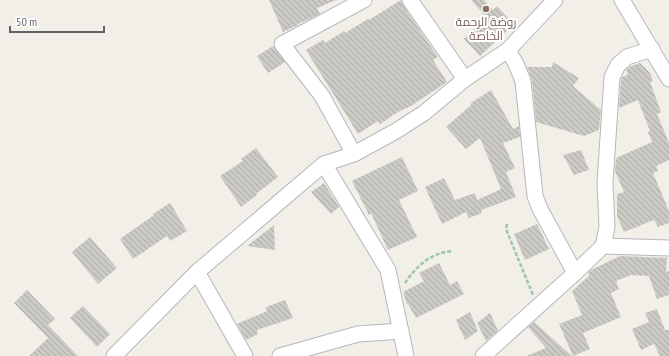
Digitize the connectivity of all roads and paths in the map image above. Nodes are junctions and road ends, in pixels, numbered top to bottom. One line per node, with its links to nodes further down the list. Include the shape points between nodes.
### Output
1 (364, 0): 9 (street, via 282,44 322,96)
2 (410, 0): 7 (street)
3 (555, 0): 6 (street)
4 (622, 0): 5 (street)
5 (652, 49): 8 (street); 12 (street, via 627,57 618,65 612,77 605,183 607,227)
6 (508, 50): 7 (street); 16 (street, via 523,81 536,196 540,209)
7 (465, 79): 9 (street, via 424,113)
8 (669, 79)
9 (354, 154): 10 (street)
10 (324, 164): 15 (street); 17 (street, via 388,270)
11 (507, 224): 18 (path, via 506,230)
12 (603, 246): 13 (street); 16 (street)
13 (669, 248)
14 (453, 251): 17 (path, via 424,261)
15 (197, 272): 20 (street); 21 (street)
16 (575, 273): 18 (street)
17 (394, 298): 19 (street)
18 (538, 306): 24 (street)
19 (401, 331): 22 (street, via 358,334); 23 (street)
20 (114, 356)
21 (245, 356)
22 (280, 356)
23 (406, 356)
24 (482, 356)

